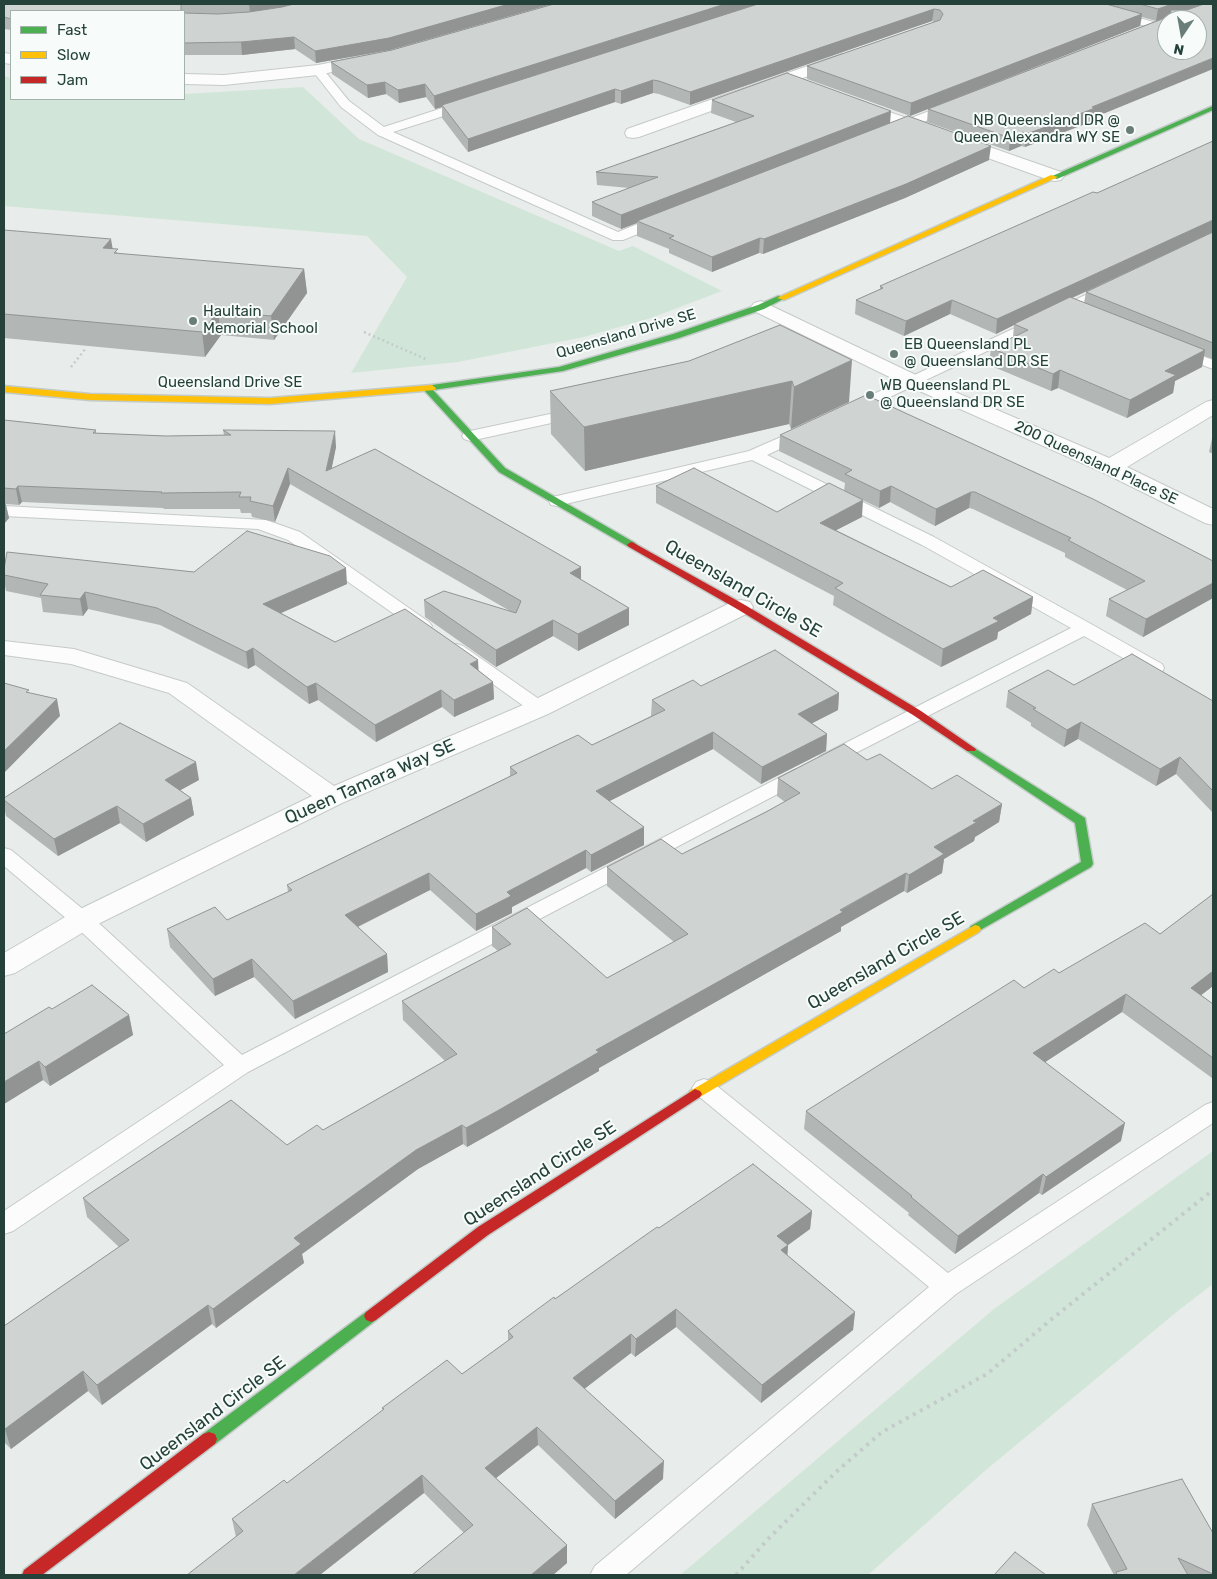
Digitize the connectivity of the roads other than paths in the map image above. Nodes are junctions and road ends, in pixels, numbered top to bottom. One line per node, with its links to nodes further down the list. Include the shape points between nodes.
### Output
1 (1081, 4): 2 (lane)
2 (1157, 23)
3 (1157, 26): 4 (lane)
4 (1138, 34)
5 (860, 53): 9 (street)
6 (383, 57): 7 (street)
7 (318, 70): 8 (street, via 224,80); 16 (lane, via 345,104)
8 (185, 79)
9 (786, 79): 10 (street); 17 (street)
10 (805, 86)
11 (842, 100): 15 (street)
12 (476, 101): 16 (lane)
13 (962, 102): 15 (lane)
14 (1213, 108): 19 (street, Queensland Drive SE)
15 (907, 124): 18 (lane); 19 (street)
16 (382, 132): 20 (lane, via 618,237)
17 (633, 133)
18 (880, 135)
19 (1055, 176): 22 (street, Queensland Drive SE)
20 (672, 216)
21 (1119, 283): 23 (lane)
22 (761, 307): 27 (street, 200 Queensland Place SE, via 811,338); 29 (street, Queensland Drive SE, via 676,336 560,369)
23 (1068, 307): 24 (lane); 27 (lane)
24 (1086, 314)
25 (1168, 347): 26 (lane)
26 (1213, 365)
27 (913, 381): 32 (lane); 36 (street, 200 Queensland Place SE)
28 (4, 389): 29 (street, Queensland Drive SE, via 90,397 270,400)
29 (427, 390): 34 (street, Queensland Circle SE)
30 (1213, 406): 36 (street)
31 (592, 410): 34 (lane)
32 (834, 418)
33 (816, 426): 35 (lane)
34 (470, 436): 37 (street, Queensland Circle SE, via 502,470)
35 (754, 456): 37 (lane); 41 (lane, via 928,541)
36 (1110, 467): 39 (street, 200 Queensland Place SE)
37 (557, 502): 40 (street, Queensland Circle SE)
38 (4, 511): 44 (lane, via 260,524 294,536)
39 (1213, 518)
40 (741, 607): 44 (street, Queen Tamara Way SE); 45 (street, Queensland Circle SE)
41 (1085, 628): 43 (lane); 45 (lane)
42 (4, 648): 46 (street, via 74,657 178,688)
43 (1171, 677)
44 (539, 708): 46 (street, Queen Tamara Way SE)
45 (917, 713): 50 (lane); 51 (street, Queensland Circle SE, via 1081,821 1087,864)
46 (332, 797): 48 (street, Queen Tamara Way SE)
47 (4, 855): 48 (lane)
48 (82, 920): 49 (street, Queen Tamara Way SE); 50 (lane)
49 (4, 966)
50 (240, 1066): 53 (lane)
51 (704, 1088): 54 (lane); 55 (street, Queensland Circle SE, via 483,1231)
52 (1213, 1111): 54 (lane)
53 (4, 1224)
54 (947, 1287): 56 (lane)
55 (30, 1575)
56 (605, 1575)

